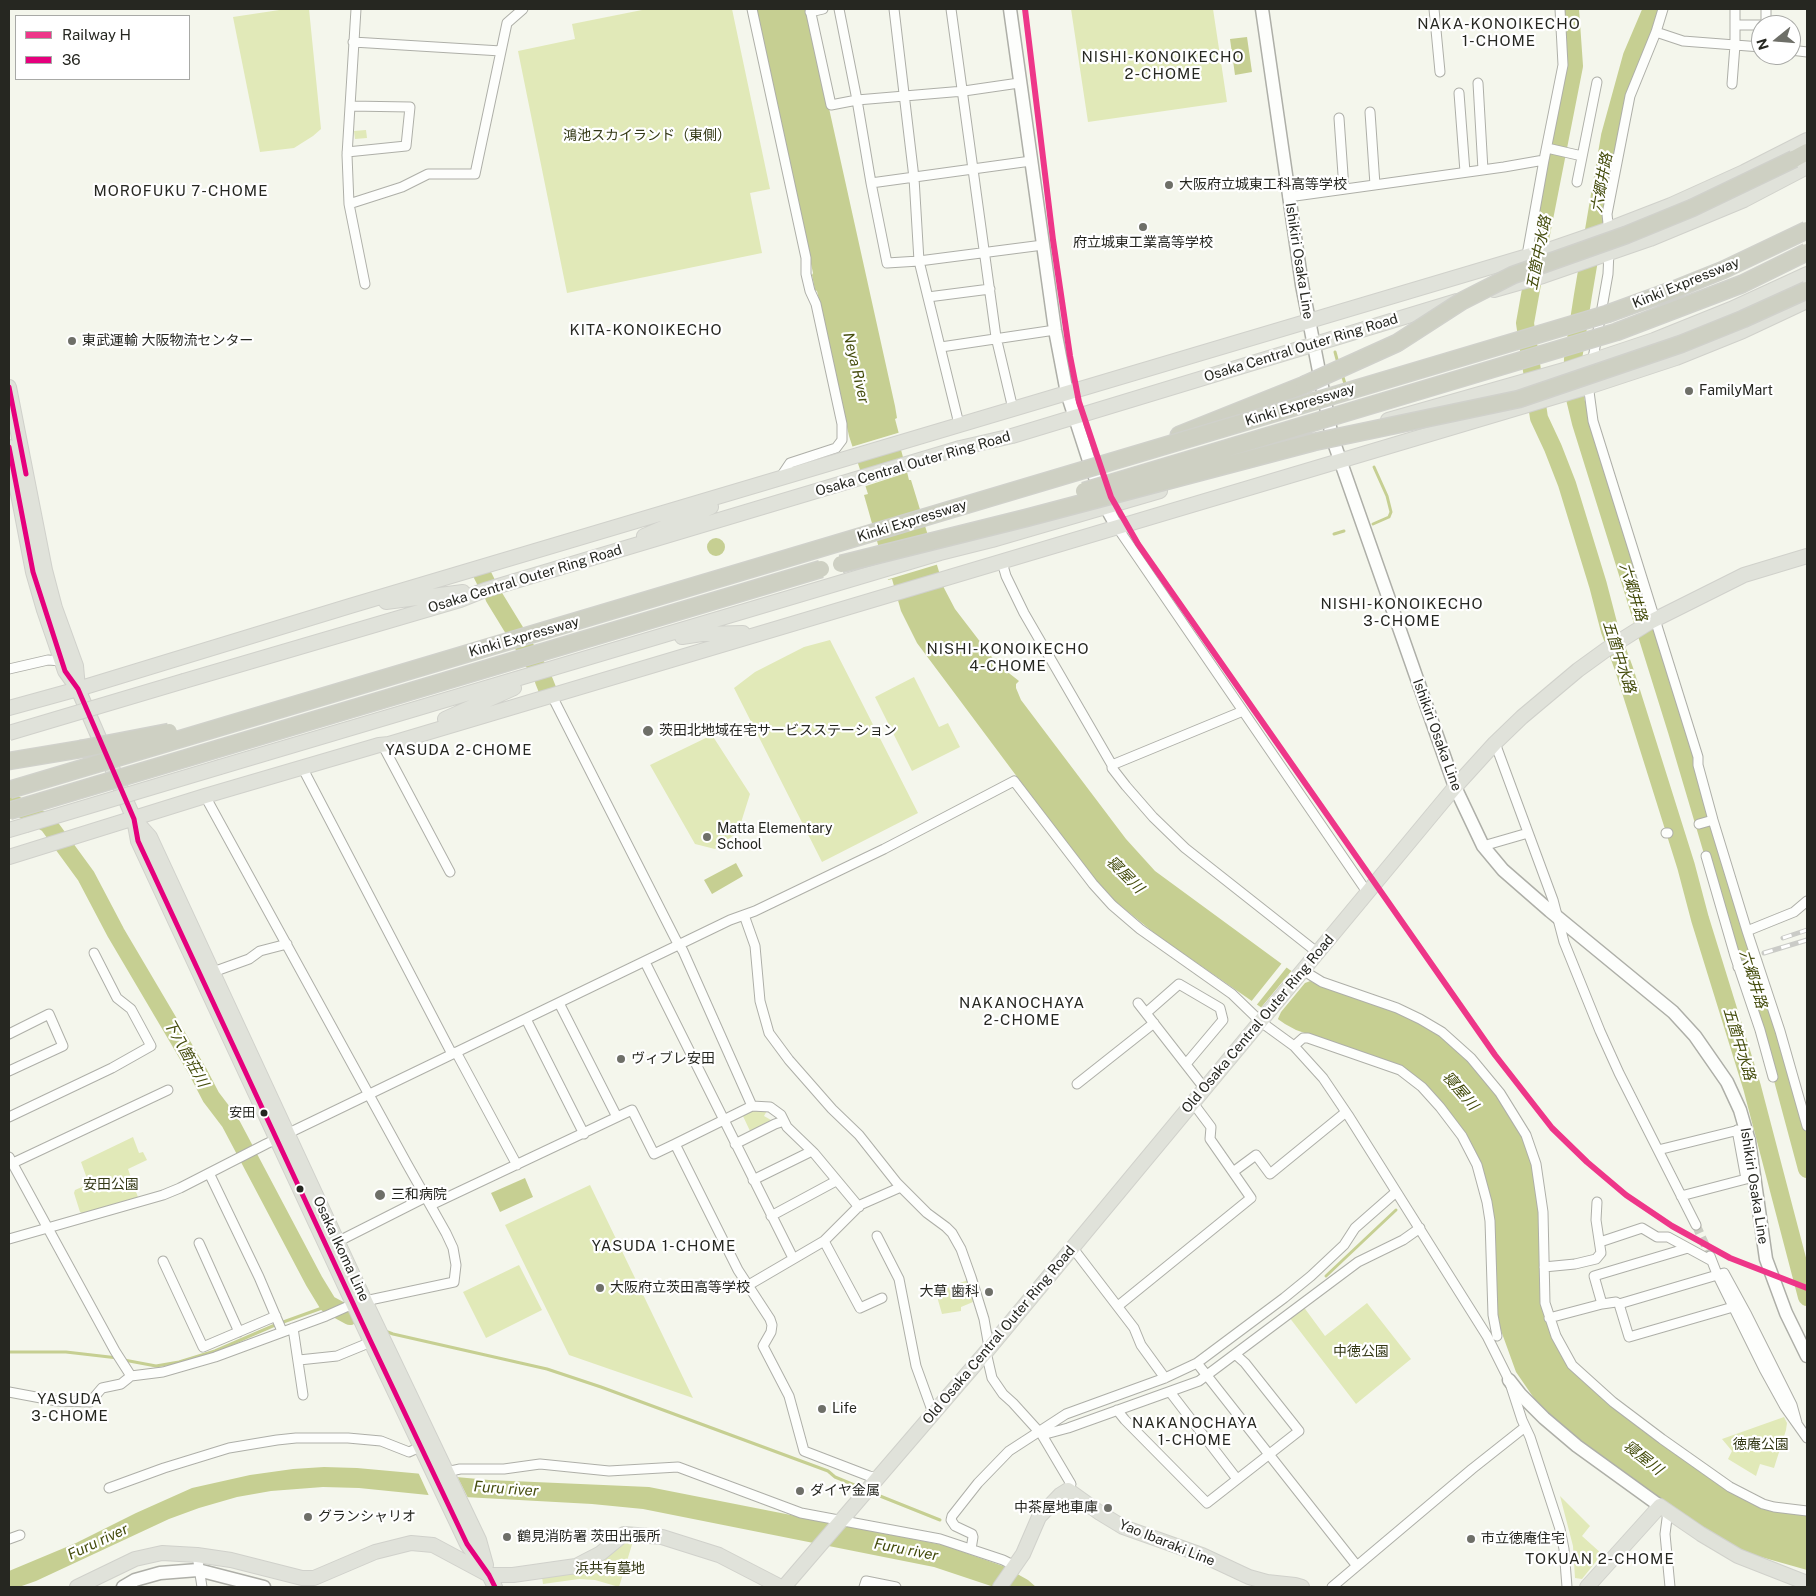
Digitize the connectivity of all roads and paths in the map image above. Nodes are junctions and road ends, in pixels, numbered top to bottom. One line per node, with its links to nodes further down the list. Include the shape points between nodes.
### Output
1 (356, 9): 18 (street)
2 (523, 9): 21 (street, via 507,23)
3 (752, 9): 82 (street, via 806,258 806,274 816,304 842,424 842,440 836,448 790,463)
4 (823, 9): 14 (street)
5 (838, 9): 30 (street)
6 (894, 9): 29 (street)
7 (952, 9): 27 (street)
8 (1010, 9): 24 (main road)
9 (1262, 9): 49 (main road, Ishikiri Osaka Line)
10 (1434, 9): 22 (street)
11 (1560, 9): 35 (street, via 1563,65)
12 (1663, 9): 17 (street)
13 (1735, 9): 15 (street)
14 (810, 10): 30 (street, via 831,105)
15 (1735, 25): 16 (street); 19 (street)
16 (1751, 25)
17 (1656, 32): 19 (street, via 1683,41); 51 (street, via 1630,96)
18 (353, 42): 21 (street); 31 (street)
19 (1735, 45): 20 (street); 26 (street)
20 (1751, 46)
21 (501, 52): 50 (street, via 475,174 428,174 402,187)
22 (1440, 72)
23 (1597, 82): 37 (street)
24 (1020, 83): 27 (street); 40 (main road)
25 (1478, 83): 42 (street)
26 (1732, 84)
27 (964, 91): 29 (street); 41 (street)
28 (1460, 93): 43 (street)
29 (905, 96): 30 (street); 44 (street)
30 (857, 100): 46 (street)
31 (350, 106): 36 (street); 36 (street, via 410,107 406,146)
32 (1370, 112): 47 (street)
33 (1339, 118): 48 (street)
34 (1807, 140): 51 (main road, via 1705,190)
35 (1550, 149): 37 (street); 38 (street)
36 (347, 152): 50 (street)
37 (1582, 156): 45 (street)
38 (1544, 160): 42 (street); 56 (street)
39 (1803, 160): 57 (main road, Osaka Central Outer Ring Road, via 1713,214); 79 (highway, bridge, via 1626,235 1513,275 1375,354)
40 (1031, 161): 41 (street); 53 (main road)
41 (972, 169): 44 (street); 54 (street)
42 (1483, 170): 43 (street)
43 (1465, 172): 47 (street)
44 (914, 178): 46 (street); 58 (street)
45 (1577, 182)
46 (871, 183): 58 (street, via 888,263)
47 (1375, 185): 48 (street)
48 (1344, 189): 49 (street)
49 (1288, 197): 65 (main road, Ishikiri Osaka Line)
50 (349, 204): 60 (street)
51 (1606, 230): 56 (main road); 57 (street)
52 (1807, 230): 79 (highway, Kinki Expressway, bridge, via 1723,270 1638,304)
53 (1043, 245): 54 (street); 66 (main road)
54 (985, 252): 58 (street); 61 (street)
55 (1807, 252): 88 (highway, Kinki Expressway, bridge, via 1742,284 1616,332)
56 (1528, 255): 65 (main road)
57 (1604, 255): 68 (main road, Osaka Central Outer Ring Road); 70 (street, via 1608,274)
58 (920, 261): 63 (street)
59 (1807, 274): 70 (main road, via 1680,330)
60 (365, 284)
61 (990, 289): 63 (street); 67 (street)
62 (1807, 290): 88 (highway, bridge, via 1681,344 1519,399 1314,442)
63 (928, 297): 69 (street)
64 (1807, 301): 72 (main road, via 1685,354)
65 (1308, 321): 68 (main road, Ishikiri Osaka Line); 73 (main road)
66 (1055, 330): 67 (street); 73 (main road)
67 (996, 338): 69 (street); 74 (street)
68 (1314, 345): 75 (main road, Osaka Central Outer Ring Road); 77 (main road, Ishikiri Osaka Line)
69 (941, 347): 76 (street)
70 (1587, 363): 72 (street); 77 (main road)
71 (9, 387): 97 (main road, Osaka Ikoma Line, via 45,570 76,666)
72 (1585, 388): 80 (main road); 91 (street)
73 (1067, 392): 74 (main road); 75 (main road)
74 (1013, 409): 76 (main road)
75 (1074, 417): 83 (main road); 85 (main road, Osaka Central Outer Ring Road)
76 (959, 424): 81 (main road)
77 (1332, 437): 80 (main road, Ishikiri Osaka Line); 83 (main road)
78 (9, 447): 94 (main road, Osaka Ikoma Line, via 33,572)
79 (1119, 459): 96 (highway, Kinki Expressway, bridge)
80 (1339, 461): 84 (main road); 107 (main road, Ishikiri Osaka Line)
81 (798, 472): 82 (main road); 85 (main road, via 774,487 684,517)
82 (780, 478): 90 (main road)
83 (1106, 507): 84 (main road); 93 (main road)
84 (1117, 527): 87 (main road); 100 (street)
85 (612, 552): 89 (main road, Osaka Central Outer Ring Road)
86 (1807, 556): 91 (main road, Old Osaka Central Outer Ring Road, via 1744,575)
87 (1002, 562): 92 (main road); 105 (street, via 1024,613)
88 (841, 564): 110 (highway, Kinki Expressway, bridge)
89 (485, 590): 90 (main road); 101 (main road, Osaka Central Outer Ring Road, bridge)
90 (350, 606): 97 (main road)
91 (1648, 623): 102 (main road, Old Osaka Central Outer Ring Road, via 1607,649 1536,705); 112 (street, via 1698,757)
92 (766, 632): 93 (main road, via 690,636); 98 (main road)
93 (600, 655): 103 (main road, via 510,689 452,717 387,738); 114 (main road, bridge)
94 (61, 661): 95 (street, via 48,660); 97 (main road, Osaka Ikoma Line)
95 (9, 669)
96 (415, 669): 104 (highway, bridge, via 358,681 201,725); 108 (highway, Kinki Expressway, bridge)
97 (78, 689): 99 (main road); 111 (main road, Osaka Ikoma Line)
98 (552, 696): 103 (main road); 126 (street)
99 (9, 708)
100 (1243, 711): 105 (street); 120 (street)
101 (9, 734)
102 (1495, 743): 107 (main road, Old Osaka Central Outer Ring Road); 115 (street)
103 (382, 744): 106 (main road); 119 (street)
104 (9, 761)
105 (1112, 765): 128 (street, via 1153,818 1185,848)
106 (302, 767): 109 (main road); 142 (street)
107 (1455, 787): 116 (main road, Ishikiri Osaka Line); 120 (main road, Old Osaka Central Outer Ring Road)
108 (9, 790)
109 (205, 796): 111 (main road); 125 (street)
110 (9, 811)
111 (134, 819): 118 (main road); 132 (main road, Osaka Ikoma Line, via 150,837); 160 (main road, Osaka Ikoma Line, via 138,841)
112 (1712, 820): 113 (street); 124 (street)
113 (1699, 824)
114 (9, 830)
115 (1528, 833): 116 (street); 123 (street)
116 (1483, 846): 123 (main road, Ishikiri Osaka Line, via 1513,880)
117 (1706, 856): 131 (street)
118 (9, 857)
119 (450, 872)
120 (1367, 892): 128 (main road, Old Osaka Central Outer Ring Road)
121 (1807, 901): 124 (street, via 1792,913)
122 (744, 915): 126 (street); 138 (street, via 884,849 1014,782 1117,910); 171 (street, via 755,946 760,1001 769,1033)
123 (1557, 917): 158 (main road, Ishikiri Osaka Line, via 1652,994 1689,1029 1708,1052 1738,1103); 163 (street, via 1600,1031)
124 (1746, 931): 129 (street)
125 (287, 944): 132 (street, via 260,951 249,959); 149 (street)
126 (679, 945): 130 (street); 151 (street)
127 (94, 953): 153 (street, via 117,998 130,1009 151,1046)
128 (1318, 953): 133 (main road, Old Osaka Central Outer Ring Road)
129 (1755, 961): 131 (street); 157 (street, via 1788,1056)
130 (645, 962): 134 (street); 155 (street)
131 (1739, 966): 145 (street)
132 (213, 972): 160 (main road, Osaka Ikoma Line)
133 (1303, 972): 138 (main road, Old Osaka Central Outer Ring Road); 191 (street, via 1420,1018 1454,1041 1500,1093 1532,1150 1543,1212)
134 (559, 1003): 137 (street); 154 (street)
135 (1138, 1003): 136 (street)
136 (1146, 1013): 139 (street); 143 (street, via 1179,984 1220,1008 1223,1020)
137 (526, 1018): 142 (street); 159 (street)
138 (1264, 1018): 141 (street); 147 (main road, Old Osaka Central Outer Ring Road)
139 (1154, 1023): 143 (street); 146 (street)
140 (9, 1034): 144 (street, via 49,1014 63,1046)
141 (1294, 1046): 152 (street, via 1323,1078); 207 (street, via 1308,1038 1400,1070 1440,1107 1462,1136 1477,1165 1487,1202 1493,1315)
142 (454, 1053): 149 (street); 166 (street)
143 (1186, 1064): 147 (street)
144 (9, 1071)
145 (1773, 1077)
146 (1077, 1084)
147 (1205, 1089): 150 (main road, Old Osaka Central Outer Ring Road)
148 (168, 1090): 165 (street)
149 (369, 1094): 160 (street); 174 (street)
150 (1193, 1103): 167 (street, via 1211,1127 1210,1139); 187 (main road, Old Osaka Central Outer Ring Road)
151 (752, 1106): 155 (street); 156 (street, via 770,1107)
152 (1346, 1112): 167 (street, via 1270,1174 1256,1155); 172 (street)
153 (9, 1117)
154 (617, 1118): 159 (street); 161 (street, via 632,1110 654,1154)
155 (724, 1120): 161 (street); 162 (street)
156 (784, 1121): 162 (street); 164 (street)
157 (1807, 1126)
158 (1741, 1129): 163 (street); 173 (street, via 1746,1180); 211 (main road, Ishikiri Osaka Line, via 1754,1166 1766,1259 1786,1313)
159 (584, 1134): 166 (street)
160 (282, 1136): 168 (street); 184 (main road, Osaka Ikoma Line); 199 (main road, Osaka Ikoma Line)
161 (675, 1144): 194 (street)
162 (735, 1144): 169 (street)
163 (1658, 1150): 173 (street)
164 (812, 1151): 169 (street); 170 (street)
165 (11, 1160): 180 (street)
166 (517, 1165): 174 (street)
167 (1233, 1172): 200 (street, via 1251,1198)
168 (209, 1173): 180 (street, via 162,1196); 202 (street)
169 (753, 1180): 177 (street)
170 (836, 1181): 176 (street); 177 (street)
171 (901, 1187): 176 (street); 209 (street, via 955,1238 984,1319)
172 (1396, 1192): 179 (street); 193 (street, via 1355,1228 1344,1245)
173 (1681, 1196): 178 (street)
174 (428, 1201): 184 (street); 199 (street, via 453,1248 454,1282)
175 (1597, 1202): 185 (street)
176 (859, 1207): 183 (street)
177 (771, 1216): 189 (street)
178 (1696, 1225)
179 (1420, 1228): 195 (street, via 1403,1240 1360,1260); 217 (street, via 1487,1336)
180 (48, 1229): 182 (street); 215 (street)
181 (877, 1236): 222 (street, via 899,1279 916,1366)
182 (9, 1239)
183 (824, 1240): 189 (street); 196 (street, via 860,1308)
184 (339, 1241): 199 (main road, Osaka Ikoma Line)
185 (1600, 1242): 188 (street, via 1642,1228); 191 (street, via 1601,1252 1596,1259)
186 (199, 1243): 206 (street)
187 (1072, 1248): 200 (street); 209 (main road, Old Osaka Central Outer Ring Road)
188 (1688, 1248): 192 (street, via 1711,1258); 197 (street, via 1594,1276)
189 (793, 1258): 194 (street)
190 (163, 1261): 206 (street, via 203,1347)
191 (1544, 1267): 203 (street, via 1545,1303)
192 (1717, 1274): 198 (street); 201 (street); 224 (street, via 1724,1273 1747,1315 1792,1405)
193 (1310, 1276): 195 (street); 213 (street)
194 (746, 1286): 233 (street, via 771,1322 771,1332 763,1346 789,1396 804,1451)
195 (1321, 1289): 210 (street)
196 (882, 1298)
197 (1602, 1304): 198 (street); 203 (street)
198 (1619, 1304): 201 (street, via 1629,1337)
199 (353, 1305): 204 (street); 208 (main road, Osaka Ikoma Line); 208 (main road, Osaka Ikoma Line, via 372,1316)
200 (1118, 1306): 216 (street)
201 (1733, 1307): 224 (street, via 1764,1369)
202 (277, 1318): 205 (street); 206 (street)
203 (1549, 1318): 237 (street, via 1572,1365 1613,1402 1662,1439 1710,1474 1754,1500 1774,1507)
204 (293, 1328): 205 (street); 212 (street)
205 (282, 1330): 215 (street, via 215,1357 163,1372)
206 (239, 1332)
207 (1498, 1336)
208 (374, 1340): 212 (street, via 337,1356); 229 (main road, Osaka Ikoma Line); 231 (main road, Osaka Ikoma Line)
209 (987, 1349): 222 (main road, Old Osaka Central Outer Ring Road); 227 (street, via 992,1378)
210 (1235, 1354): 214 (street); 230 (street, via 1246,1363 1299,1431)
211 (1807, 1356)
212 (298, 1360): 220 (street)
213 (1197, 1363): 214 (street); 216 (street)
214 (1207, 1374): 219 (street, via 1197,1382); 230 (street)
215 (131, 1376): 218 (street, via 122,1384 102,1388 90,1402 57,1401)
216 (1165, 1378): 223 (street, via 1078,1409)
217 (1509, 1380): 225 (street); 236 (main road, via 1544,1418 1577,1446)
218 (9, 1392)
219 (1170, 1392): 221 (street); 232 (street)
220 (303, 1395)
221 (1117, 1410): 226 (street); 232 (street, via 1207,1503)
222 (933, 1414): 233 (main road, Old Osaka Central Outer Ring Road)
223 (1055, 1421): 226 (street, via 1052,1428); 227 (street)
224 (1797, 1423): 228 (street)
225 (1525, 1427): 243 (street); 259 (street, via 1562,1537)
226 (1059, 1430): 227 (street)
227 (1040, 1434): 235 (street, via 1070,1484); 241 (street, via 1012,1449 1000,1460 952,1516 955,1526 972,1534)
228 (1807, 1438)
229 (420, 1447): 234 (street, via 409,1452 381,1441 348,1438 277,1440 229,1448); 246 (main road, Osaka Ikoma Line, via 467,1544)
230 (1270, 1454): 232 (street); 243 (street)
231 (446, 1472): 238 (street, via 540,1464 609,1471 678,1466 787,1509); 246 (main road, Osaka Ikoma Line, via 479,1540)
232 (1237, 1479)
233 (877, 1480): 238 (main road, Old Osaka Central Outer Ring Road)
234 (109, 1488)
235 (1068, 1490): 244 (main road, via 1039,1517); 257 (main road, Yao Ibaraki Line, via 1123,1527 1202,1555 1249,1577)
236 (1664, 1509): 247 (main road, via 1738,1556); 260 (main road); 261 (street)
237 (1807, 1511)
238 (841, 1522): 241 (street, via 934,1538); 253 (main road, Old Osaka Central Outer Ring Road)
239 (20, 1535): 240 (street)
240 (9, 1539)
241 (971, 1549): 244 (street)
242 (197, 1555): 245 (street); 246 (main road, via 314,1578 396,1546 434,1544); 248 (main road, via 162,1554 135,1559)
243 (1357, 1566): 258 (street)
244 (1014, 1567): 256 (main road)
245 (198, 1570): 249 (main road, via 160,1573); 250 (street); 251 (main road)
246 (492, 1581): 252 (main road, via 576,1566 601,1553 624,1534 662,1537 719,1555)
247 (1807, 1583)
248 (77, 1587)
249 (123, 1587)
250 (202, 1587)
251 (264, 1587)
252 (780, 1587)
253 (784, 1587)
254 (864, 1587): 255 (street, via 866,1581)
255 (896, 1587)
256 (1000, 1587)
257 (1302, 1587)
258 (1332, 1587)
259 (1567, 1587)
260 (1587, 1587)
261 (1670, 1587)

